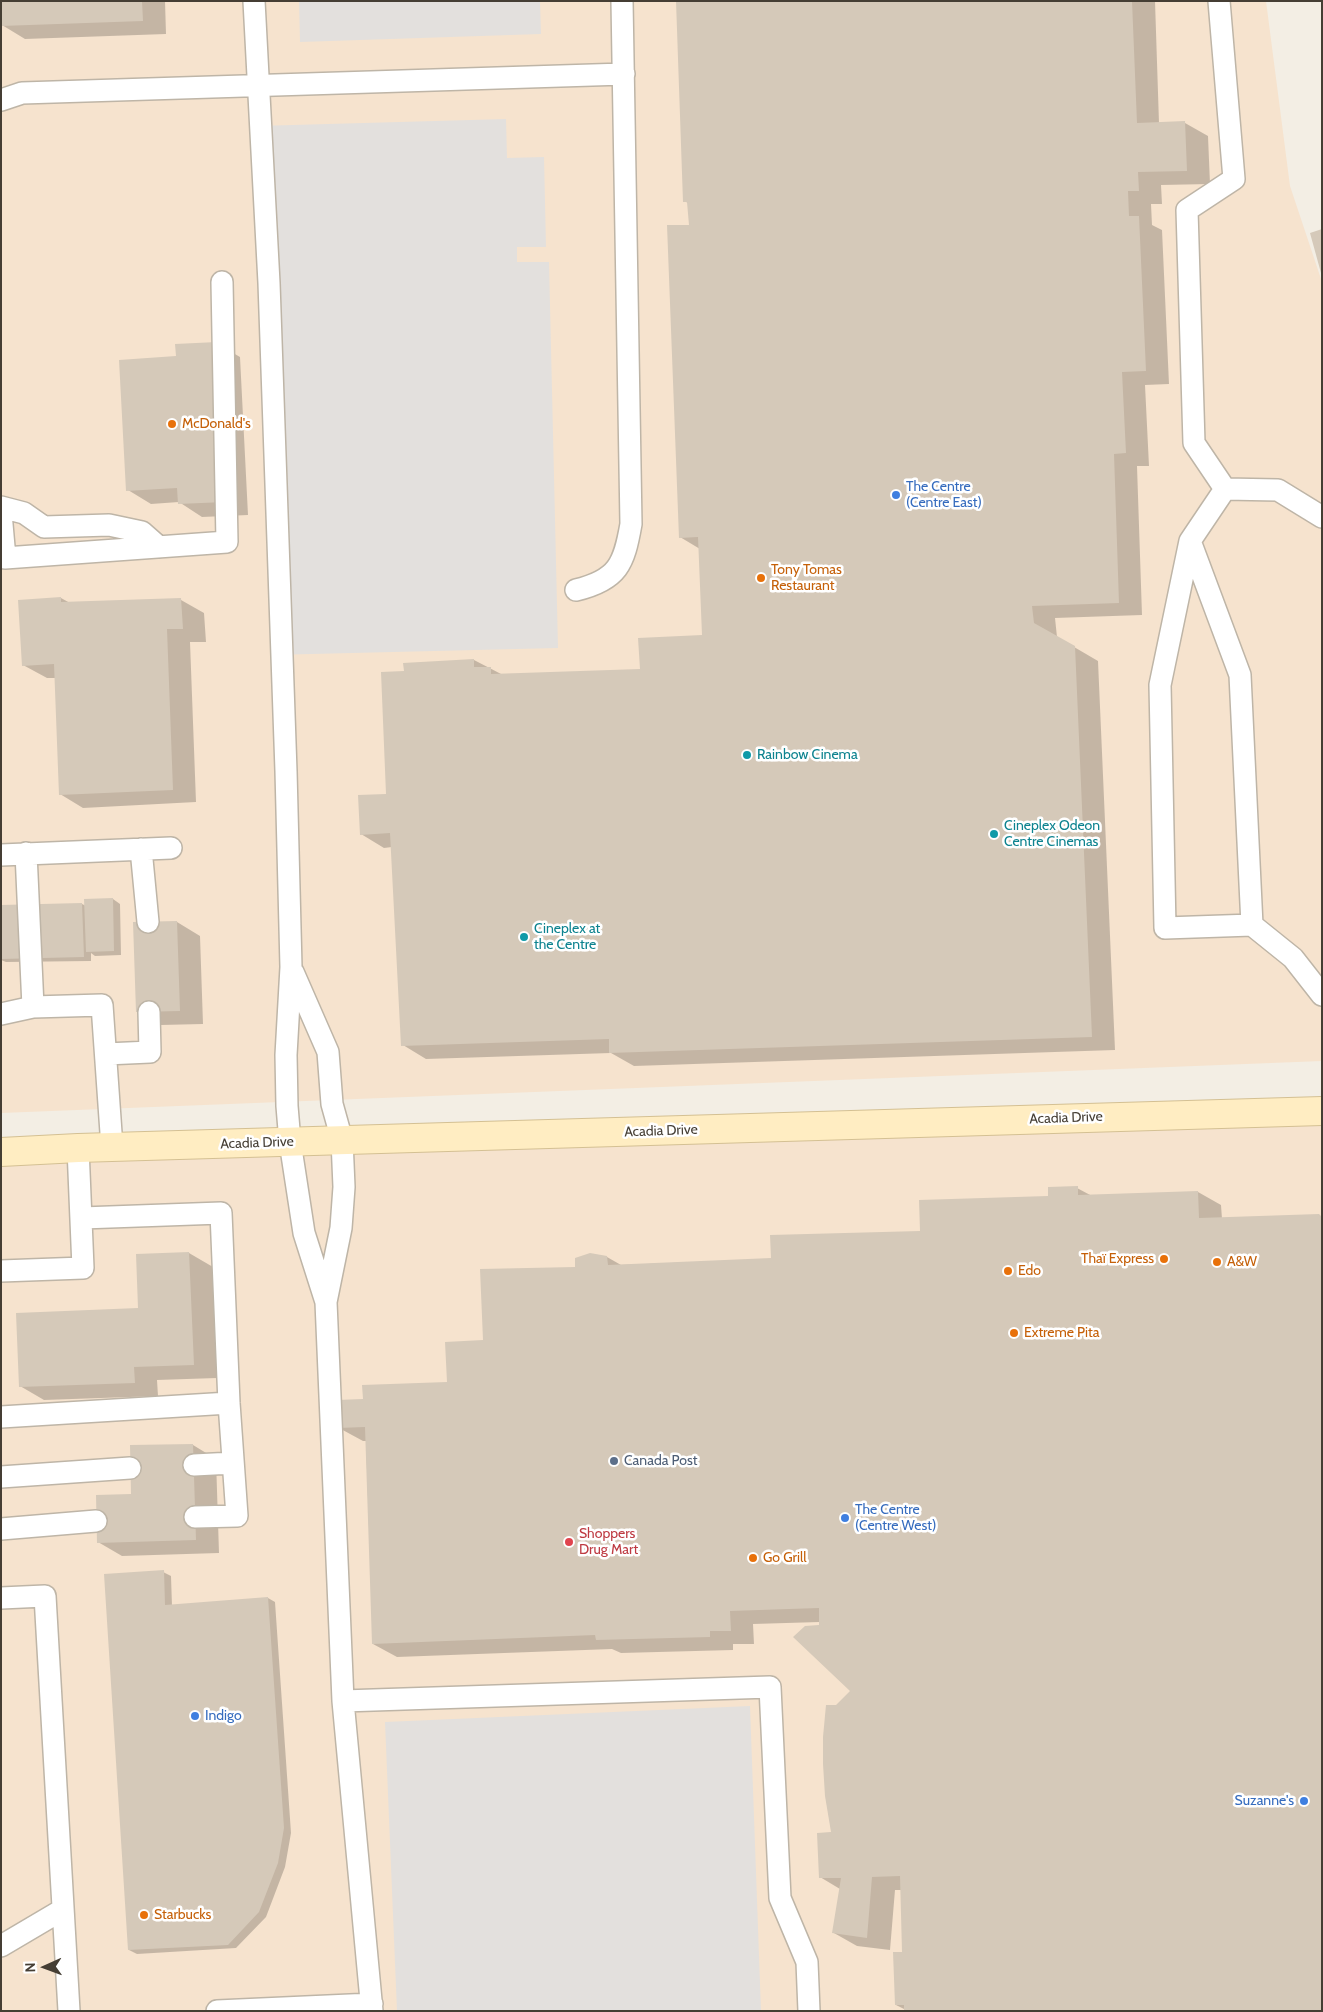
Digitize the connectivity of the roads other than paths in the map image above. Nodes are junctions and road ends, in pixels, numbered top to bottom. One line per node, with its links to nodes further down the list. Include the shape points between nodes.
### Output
1 (254, 1): 6 (lane)
2 (622, 1): 4 (lane)
3 (1219, 1): 10 (lane, via 1234,179 1187,210 1194,443)
4 (624, 74): 6 (lane); 16 (lane, via 631,524 626,548 614,574 596,585)
5 (1, 85): 7 (lane)
6 (258, 86): 7 (lane); 23 (lane, via 270,302)
7 (22, 93): 8 (lane)
8 (1, 100)
9 (222, 282): 15 (lane, via 228,542)
10 (1225, 489): 13 (lane, via 1278,490); 14 (lane)
11 (1, 507): 15 (lane, via 24,513 44,527 109,525 142,532)
12 (1, 513): 15 (lane, via 5,558)
13 (1322, 516)
14 (1190, 541): 22 (lane, via 1240,675); 22 (lane, via 1160,686 1165,928)
15 (159, 547)
16 (576, 590)
17 (171, 848): 18 (lane)
18 (142, 849): 19 (lane); 21 (lane)
19 (26, 853): 20 (lane); 25 (lane)
20 (1, 855)
21 (148, 922)
22 (1252, 925): 24 (lane, via 1293,958)
23 (291, 967): 30 (lane, via 328,1052 332,1104); 31 (lane, via 286,1055)
24 (1322, 995)
25 (33, 1007): 27 (lane); 28 (lane, via 102,1005)
26 (149, 1012): 28 (lane, via 150,1052)
27 (1, 1014)
28 (106, 1054): 32 (lane)
29 (1322, 1111): 30 (street, Acadia Drive)
30 (342, 1140): 31 (street, Acadia Drive); 37 (lane, via 344,1187 341,1228)
31 (290, 1142): 32 (street, Acadia Drive); 37 (lane, via 304,1233)
32 (112, 1147): 33 (street, Acadia Drive)
33 (78, 1148): 34 (street, Acadia Drive); 35 (lane)
34 (1, 1152)
35 (82, 1218): 36 (lane, via 83,1268); 38 (lane, via 221,1213)
36 (1, 1271)
37 (326, 1302): 48 (lane)
38 (229, 1403): 39 (lane); 40 (lane)
39 (1, 1417)
40 (233, 1463): 41 (lane); 44 (lane, via 237,1516)
41 (194, 1465)
42 (130, 1468): 43 (lane)
43 (1, 1477)
44 (195, 1517)
45 (96, 1521): 46 (lane)
46 (1, 1529)
47 (1, 1598): 49 (lane, via 45,1596)
48 (343, 1701): 51 (lane); 54 (lane, via 770,1687 780,1898 807,1962)
49 (62, 1910): 50 (lane); 52 (lane)
50 (1, 1946)
51 (372, 2008): 53 (lane)
52 (69, 2011)
53 (217, 2011)
54 (809, 2011)

